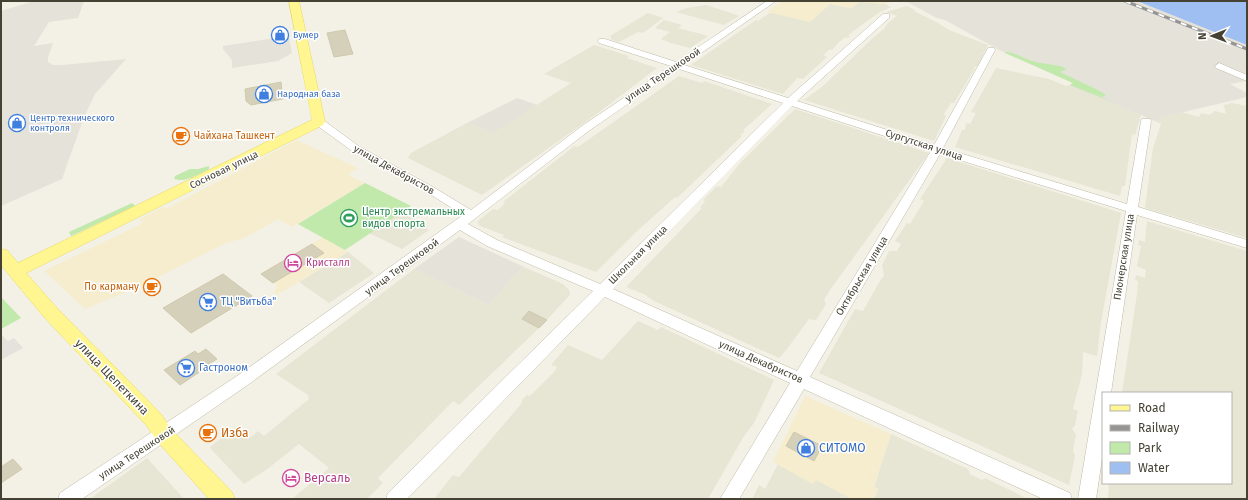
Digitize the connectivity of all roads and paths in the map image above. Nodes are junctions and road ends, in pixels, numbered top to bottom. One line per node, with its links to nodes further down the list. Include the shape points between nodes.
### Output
1 (294, 1): 11 (main road)
2 (772, 1): 6 (street, улица Терешковой)
3 (886, 16): 9 (street, Школьная улица)
4 (602, 41): 6 (street, Сургутская улица)
5 (992, 50): 12 (street, Октябрьская улица)
6 (676, 66): 9 (street, Сургутская улица); 14 (street, улица Терешковой, via 586,128)
7 (1219, 66): 8 (street)
8 (1247, 78)
9 (790, 102): 12 (street, Сургутская улица); 18 (street, Школьная улица)
10 (1146, 121): 13 (street, Пионерская улица)
11 (319, 122): 14 (street, улица Декабристов, via 356,149 429,189); 17 (main road, Сосновая улица)
12 (938, 150): 13 (street, Сургутская улица); 19 (street, Октябрьская улица)
13 (1131, 209): 15 (street, Сургутская улица); 20 (street, Пионерская улица)
14 (465, 219): 18 (street, улица Декабристов, via 469,231 492,243); 22 (street, улица Терешковой)
15 (1247, 244)
16 (1, 254): 17 (main road, улица Щепеткина)
17 (16, 271): 22 (main road, улица Щепеткина, via 50,312 154,420)
18 (602, 290): 19 (street, улица Декабристов); 25 (street, Школьная улица)
19 (800, 379): 26 (street, Октябрьская улица); 27 (street, улица Декабристов)
20 (1103, 392)
21 (1102, 401): 28 (street, Пионерская улица)
22 (164, 435): 23 (street, улица Терешковой); 24 (main road, улица Щепеткина)
23 (67, 499)
24 (224, 499)
25 (395, 499)
26 (729, 499)
27 (1063, 499)
28 (1087, 499)

